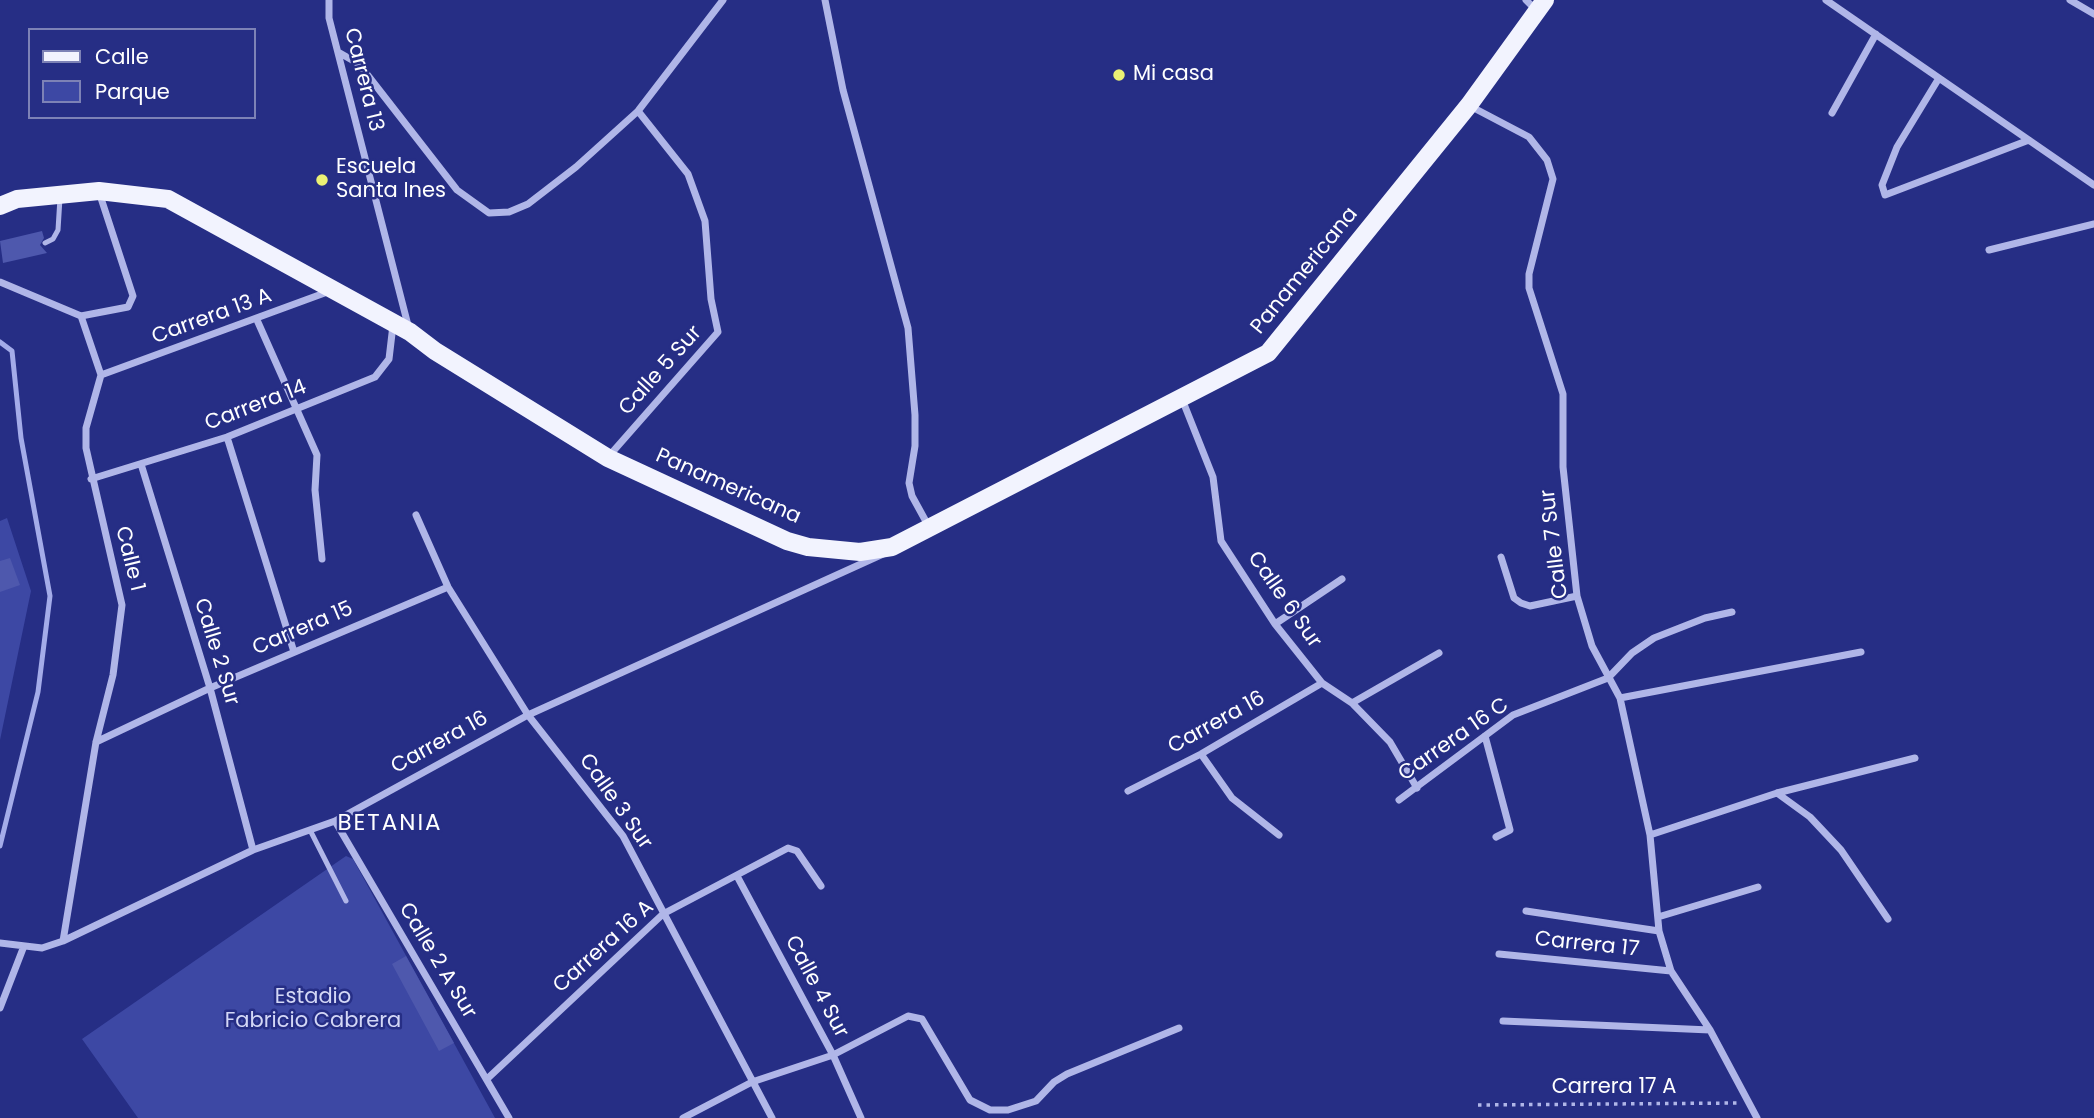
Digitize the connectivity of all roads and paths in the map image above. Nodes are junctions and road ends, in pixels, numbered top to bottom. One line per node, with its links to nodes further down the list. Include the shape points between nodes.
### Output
1 (329, 0): 9 (street, Carrera 13)
2 (723, 0): 12 (street)
3 (825, 0): 36 (street, via 843,90 908,328 915,415 909,483)
4 (1826, 0): 8 (street)
5 (2070, 0): 7 (street)
6 (1536, 3): 11 (main road, Panamericana)
7 (2094, 14)
8 (1876, 34): 10 (street); 13 (street)
9 (338, 52): 12 (street, via 359,64 457,190 489,213 509,212 528,204); 27 (street, Carrera 13)
10 (1939, 78): 14 (street); 14 (street, via 1897,147 1882,186 1885,195)
11 (1469, 105): 29 (main road, Panamericana, via 1268,353); 42 (street, Calle 7 Sur, via 1529,137 1547,160 1553,179 1529,274 1563,394 1563,467)
12 (638, 111): 32 (street, Calle 5 Sur, via 688,174 701,209 718,332)
13 (1832, 113)
14 (2029, 140): 15 (street)
15 (2094, 185)
16 (99, 191): 17 (main road, Panamericana); 23 (main road, Panamericana, via 168,199); 24 (street, via 133,296 128,307)
17 (60, 195): 18 (main road, Panamericana, via 17,199); 20 (lane, via 58,230)
18 (0, 206)
19 (2094, 224): 21 (street)
20 (45, 243)
21 (1989, 250)
22 (0, 282): 24 (street)
23 (334, 290): 25 (street, Carrera 13 A); 26 (main road, Panamericana)
24 (81, 316): 28 (street)
25 (257, 320): 28 (street, Carrera 13 A); 30 (street)
26 (393, 324): 27 (main road, Panamericana); 30 (street, Carrera 14, via 384,369)
27 (410, 332): 32 (main road, Panamericana)
28 (101, 375): 34 (street, Calle 1, via 86,428)
29 (1182, 399): 36 (main road, Panamericana); 44 (street, Calle 6 Sur, via 1213,477 1221,541)
30 (298, 410): 31 (street, Carrera 14); 39 (street, via 317,455 315,490)
31 (227, 437): 33 (street, Carrera 14); 45 (street)
32 (608, 458): 37 (main road, Panamericana, via 787,541 834,551)
33 (141, 464): 34 (street, Carrera 14); 50 (street, Calle 2 Sur)
34 (91, 479): 55 (street, Calle 1, via 122,605 113,675)
35 (416, 515): 41 (street, Calle 3 Sur)
36 (929, 527): 37 (main road, Panamericana)
37 (892, 547): 53 (street, Carrera 16, via 874,560)
38 (1502, 557): 42 (street, via 1514,598 1521,604)
39 (322, 559)
40 (1342, 579): 44 (street)
41 (448, 587): 45 (street, Carrera 15); 53 (street, Calle 3 Sur)
42 (1577, 596): 48 (street, Calle 7 Sur, via 1592,646)
43 (1731, 612): 48 (street, via 1654,638)
44 (1275, 624): 49 (street, Calle 6 Sur)
45 (294, 652): 50 (street, Carrera 15)
46 (1861, 652): 51 (street)
47 (1439, 653): 52 (street)
48 (1608, 678): 51 (street, Calle 7 Sur); 54 (street, Carrera 16 C, via 1513,715)
49 (1322, 683): 52 (street, Calle 6 Sur); 56 (street, Carrera 16)
50 (209, 688): 55 (street, Carrera 15); 67 (street, Calle 2 Sur)
51 (1620, 698): 65 (street, Calle 7 Sur)
52 (1352, 702): 58 (street, Calle 6 Sur, via 1390,742)
53 (528, 715): 62 (street, Carrera 16); 73 (street, Calle 3 Sur, via 623,836)
54 (1485, 736): 58 (street, Carrera 16 C); 66 (street, via 1510,830)
55 (96, 742): 77 (street, Calle 1)
56 (1201, 754): 59 (street, Carrera 16); 64 (street, via 1231,798)
57 (1915, 758): 60 (street)
58 (1417, 788): 61 (street, Carrera 16 C)
59 (1128, 791)
60 (1777, 793): 65 (street); 75 (street, via 1810,817 1841,850)
61 (1399, 800)
62 (335, 821): 63 (street, Carrera 16); 87 (street, Calle 2 A Sur)
63 (310, 830): 67 (street, Carrera 16); 71 (lane)
64 (1279, 835)
65 (1650, 835): 74 (street, Calle 7 Sur)
66 (1496, 837)
67 (253, 850): 77 (street, Carrera 16)
68 (737, 876): 69 (street, Carrera 16 A, via 788,848 797,851); 73 (street, Carrera 16 A); 86 (street, Calle 4 Sur)
69 (821, 886)
70 (1758, 887): 74 (street)
71 (346, 901)
72 (1526, 911): 76 (street)
73 (663, 914): 87 (street, Carrera 16 A); 88 (street, Calle 3 Sur)
74 (1658, 917): 76 (street, Calle 7 Sur)
75 (1888, 919)
76 (1659, 931): 81 (street, Calle 7 Sur)
77 (63, 942): 79 (street, Carrera 16, via 42,948)
78 (2, 943): 79 (street, Carrera 16)
79 (24, 946): 82 (street)
80 (1499, 954): 81 (street, Carrera 17)
81 (1671, 971): 85 (street, Calle 7 Sur)
82 (0, 1008)
83 (1503, 1021): 85 (street)
84 (1179, 1028): 86 (street, via 1067,1074 1036,1101 1008,1110 990,1110 970,1100 922,1019 908,1016)
85 (1710, 1030): 89 (street, Calle 7 Sur)
86 (833, 1055): 88 (street); 94 (street, Calle 4 Sur)
87 (487, 1079): 91 (street, Calle 2 A Sur)
88 (752, 1082): 92 (street); 93 (street, Calle 3 Sur)
89 (1749, 1103): 90 (path, Carrera 17 A); 95 (street, Calle 7 Sur)
90 (1478, 1105)
91 (509, 1118)
92 (683, 1118)
93 (772, 1118)
94 (861, 1118)
95 (1757, 1118)

